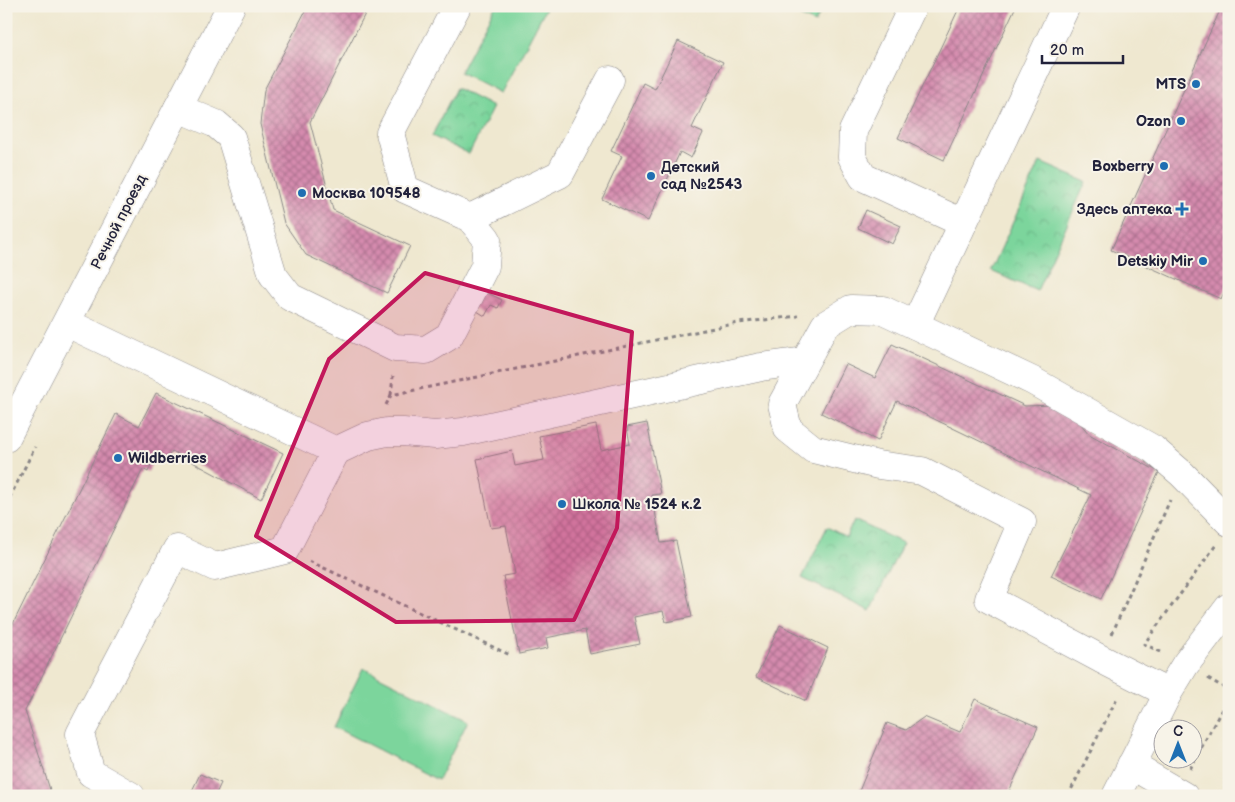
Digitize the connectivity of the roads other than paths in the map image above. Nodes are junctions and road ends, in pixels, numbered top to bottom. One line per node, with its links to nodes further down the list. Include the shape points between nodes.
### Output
1 (231, 6): 6 (street, Речной проезд)
2 (457, 6): 7 (street, via 390,133 405,189)
3 (914, 6): 8 (street, via 853,132 852,156 863,177)
4 (1066, 6): 8 (street)
5 (610, 80): 7 (street, via 560,174)
6 (178, 108): 7 (street, via 216,124 231,137 273,275 290,297 395,348 426,350 449,336 485,266 487,238); 9 (street, Речной проезд)
7 (470, 218)
8 (963, 223): 10 (street)
9 (67, 323): 12 (street, Речной проезд); 13 (street)
10 (915, 325): 11 (street, via 883,310 851,309 825,325); 14 (street, via 1033,381 1153,448)
11 (805, 361): 13 (street, via 761,367 463,432 435,435 387,432 368,436); 16 (street, via 782,404 788,428 813,449 922,471 1022,522 989,599)
12 (6, 438)
13 (336, 451): 19 (street, via 285,550 215,568 178,549 80,734 91,773)
14 (1229, 522)
15 (1229, 606): 16 (street)
16 (1168, 693): 17 (street)
17 (1131, 765): 18 (street); 20 (street)
18 (1181, 794)
19 (131, 796)
20 (1116, 796)

